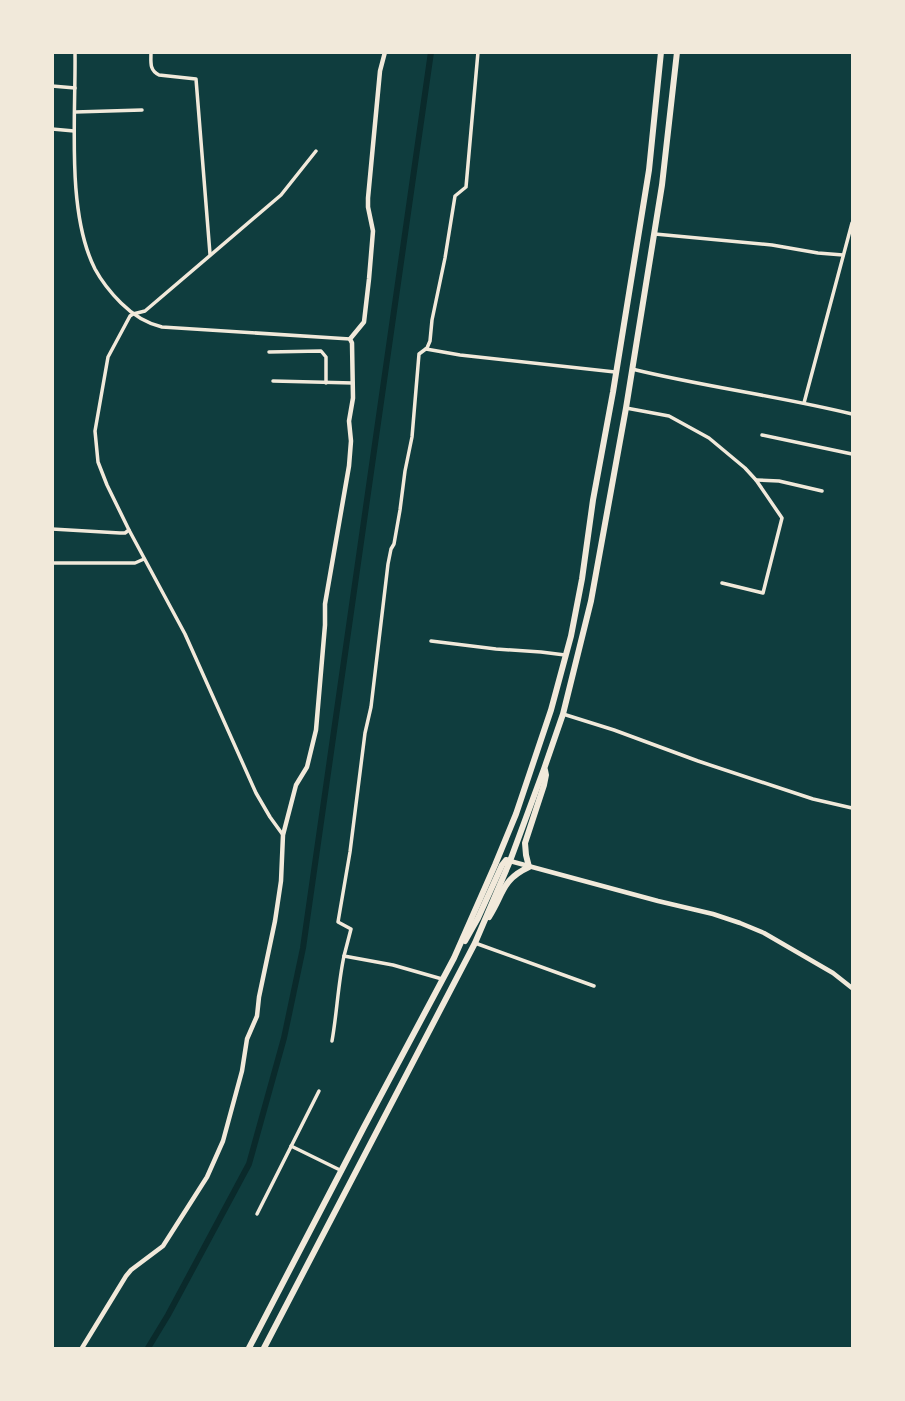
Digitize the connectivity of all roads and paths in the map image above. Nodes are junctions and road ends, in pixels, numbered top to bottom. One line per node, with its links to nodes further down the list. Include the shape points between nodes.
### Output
1 (75, 52): 8 (street)
2 (152, 52): 16 (street, via 155,73 196,79)
3 (385, 52): 19 (street, via 368,198 373,231 369,279 363,322)
4 (478, 52): 20 (street, via 466,187 455,196)
5 (662, 52): 23 (highway, via 649,170)
6 (677, 52): 15 (highway)
7 (52, 86): 8 (street)
8 (75, 89): 10 (street)
9 (142, 110): 10 (street)
10 (75, 112): 12 (street)
11 (52, 129): 12 (street)
12 (74, 131): 18 (street, via 79,208 90,257 103,283)
13 (316, 151): 16 (street, via 281,195)
14 (852, 223): 17 (street)
15 (655, 234): 17 (street); 22 (highway)
16 (210, 255): 18 (street, via 145,311)
17 (843, 255): 27 (street)
18 (133, 314): 19 (street, via 162,327); 35 (street, via 107,357 95,431 98,462)
19 (350, 340): 26 (street)
20 (426, 349): 23 (street); 50 (street, via 419,354 412,437 388,564 339,918 340,924 351,929)
21 (269, 352): 25 (street, via 321,351 326,357)
22 (632, 369): 27 (street); 28 (highway)
23 (616, 372): 40 (highway)
24 (274, 381): 25 (street)
25 (326, 383): 26 (street)
26 (353, 383): 44 (street, via 349,466 326,604 316,730)
27 (804, 403): 29 (street)
28 (626, 408): 32 (street, via 669,415 709,438); 41 (highway, via 591,601)
29 (852, 414)
30 (762, 435): 31 (street)
31 (852, 454)
32 (756, 480): 33 (street); 38 (street, via 782,518 763,593)
33 (822, 491)
34 (52, 529): 35 (street)
35 (129, 530): 36 (street)
36 (144, 559): 37 (street, via 135,563); 44 (street, via 185,634 256,793)
37 (52, 563)
38 (722, 583)
39 (430, 641): 40 (street)
40 (565, 655): 49 (highway, via 516,814)
41 (563, 714): 42 (highway); 43 (street, via 813,799)
42 (544, 769): 45 (highway); 46 (highway, via 544,785 525,843)
43 (852, 808)
44 (283, 835): 59 (street, via 281,881 259,1007 218,1154 172,1235 126,1276)
45 (510, 861): 46 (street); 47 (highway); 49 (highway, via 503,862)
46 (529, 867): 47 (highway, via 511,877); 53 (street, via 740,923)
47 (480, 930): 48 (highway)
48 (475, 943): 52 (street); 61 (highway)
49 (459, 948): 51 (highway)
50 (345, 956): 51 (street); 54 (street)
51 (442, 979): 57 (highway)
52 (594, 986)
53 (852, 988)
54 (332, 1041)
55 (319, 1091): 56 (street)
56 (291, 1146): 57 (street); 58 (street)
57 (342, 1171): 60 (highway)
58 (257, 1214)
59 (82, 1349)
60 (249, 1349)
61 (264, 1349)

